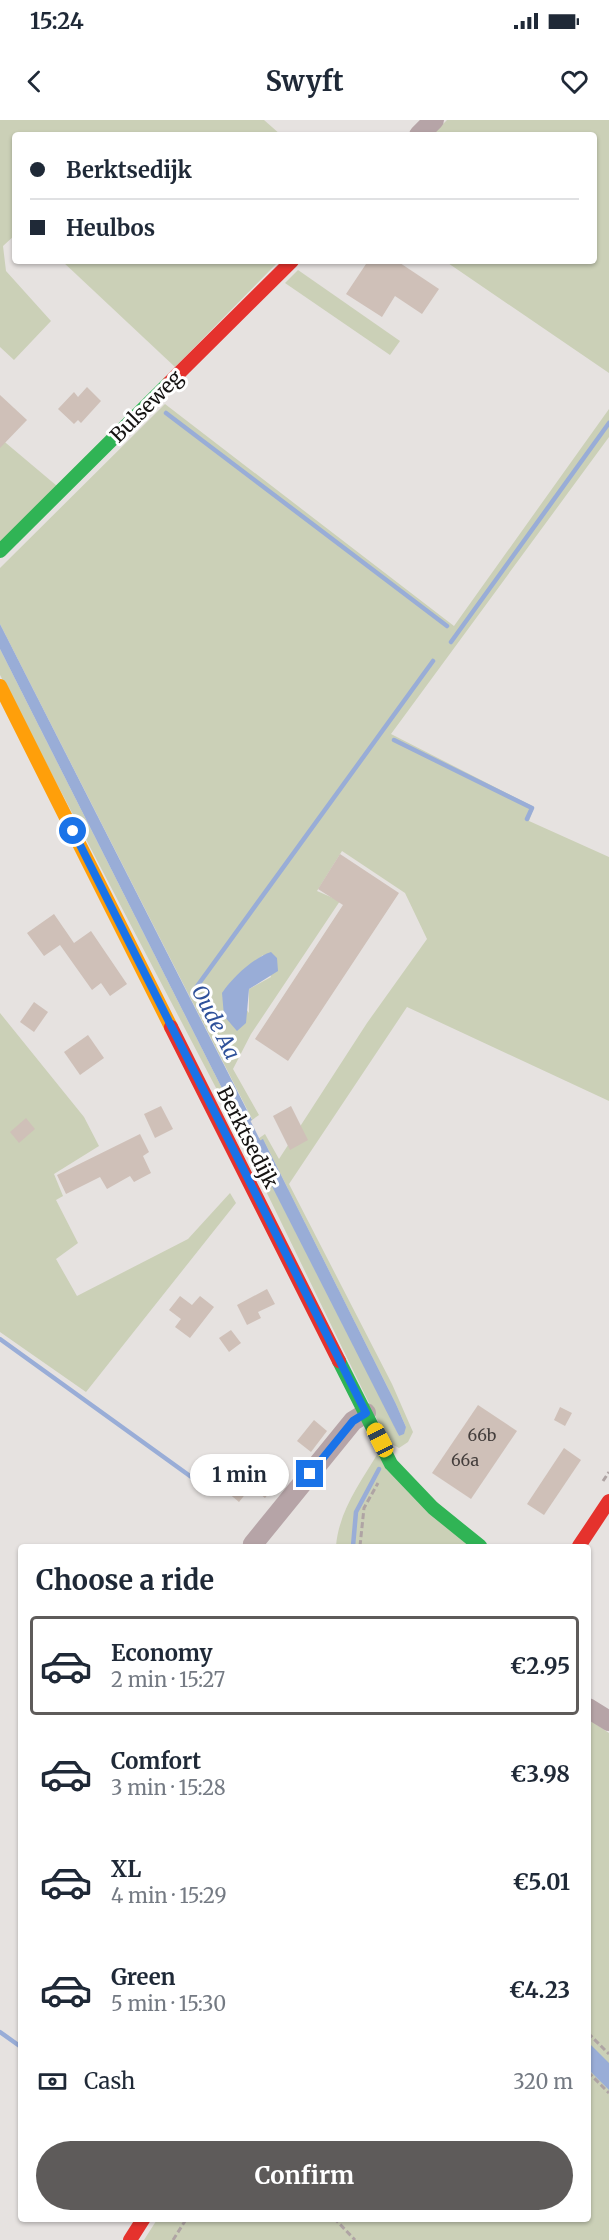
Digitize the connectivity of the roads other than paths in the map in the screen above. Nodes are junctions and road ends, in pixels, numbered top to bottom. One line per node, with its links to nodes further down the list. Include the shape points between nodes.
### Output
1 (434, 120): 2 (street)
2 (421, 132)
3 (289, 264): 4 (street, Bulseweg)
4 (0, 551)
5 (0, 686): 6 (street, Berktsedijk)
6 (366, 1413): 8 (street, via 353,1421); 9 (street, Berktsedijk, via 391,1464 436,1513)
7 (609, 1501): 10 (street)
8 (253, 1544)
9 (477, 1544)
10 (580, 1544)
11 (591, 1710): 12 (street)
12 (609, 1721)
13 (141, 2222): 14 (street)
14 (130, 2240)

